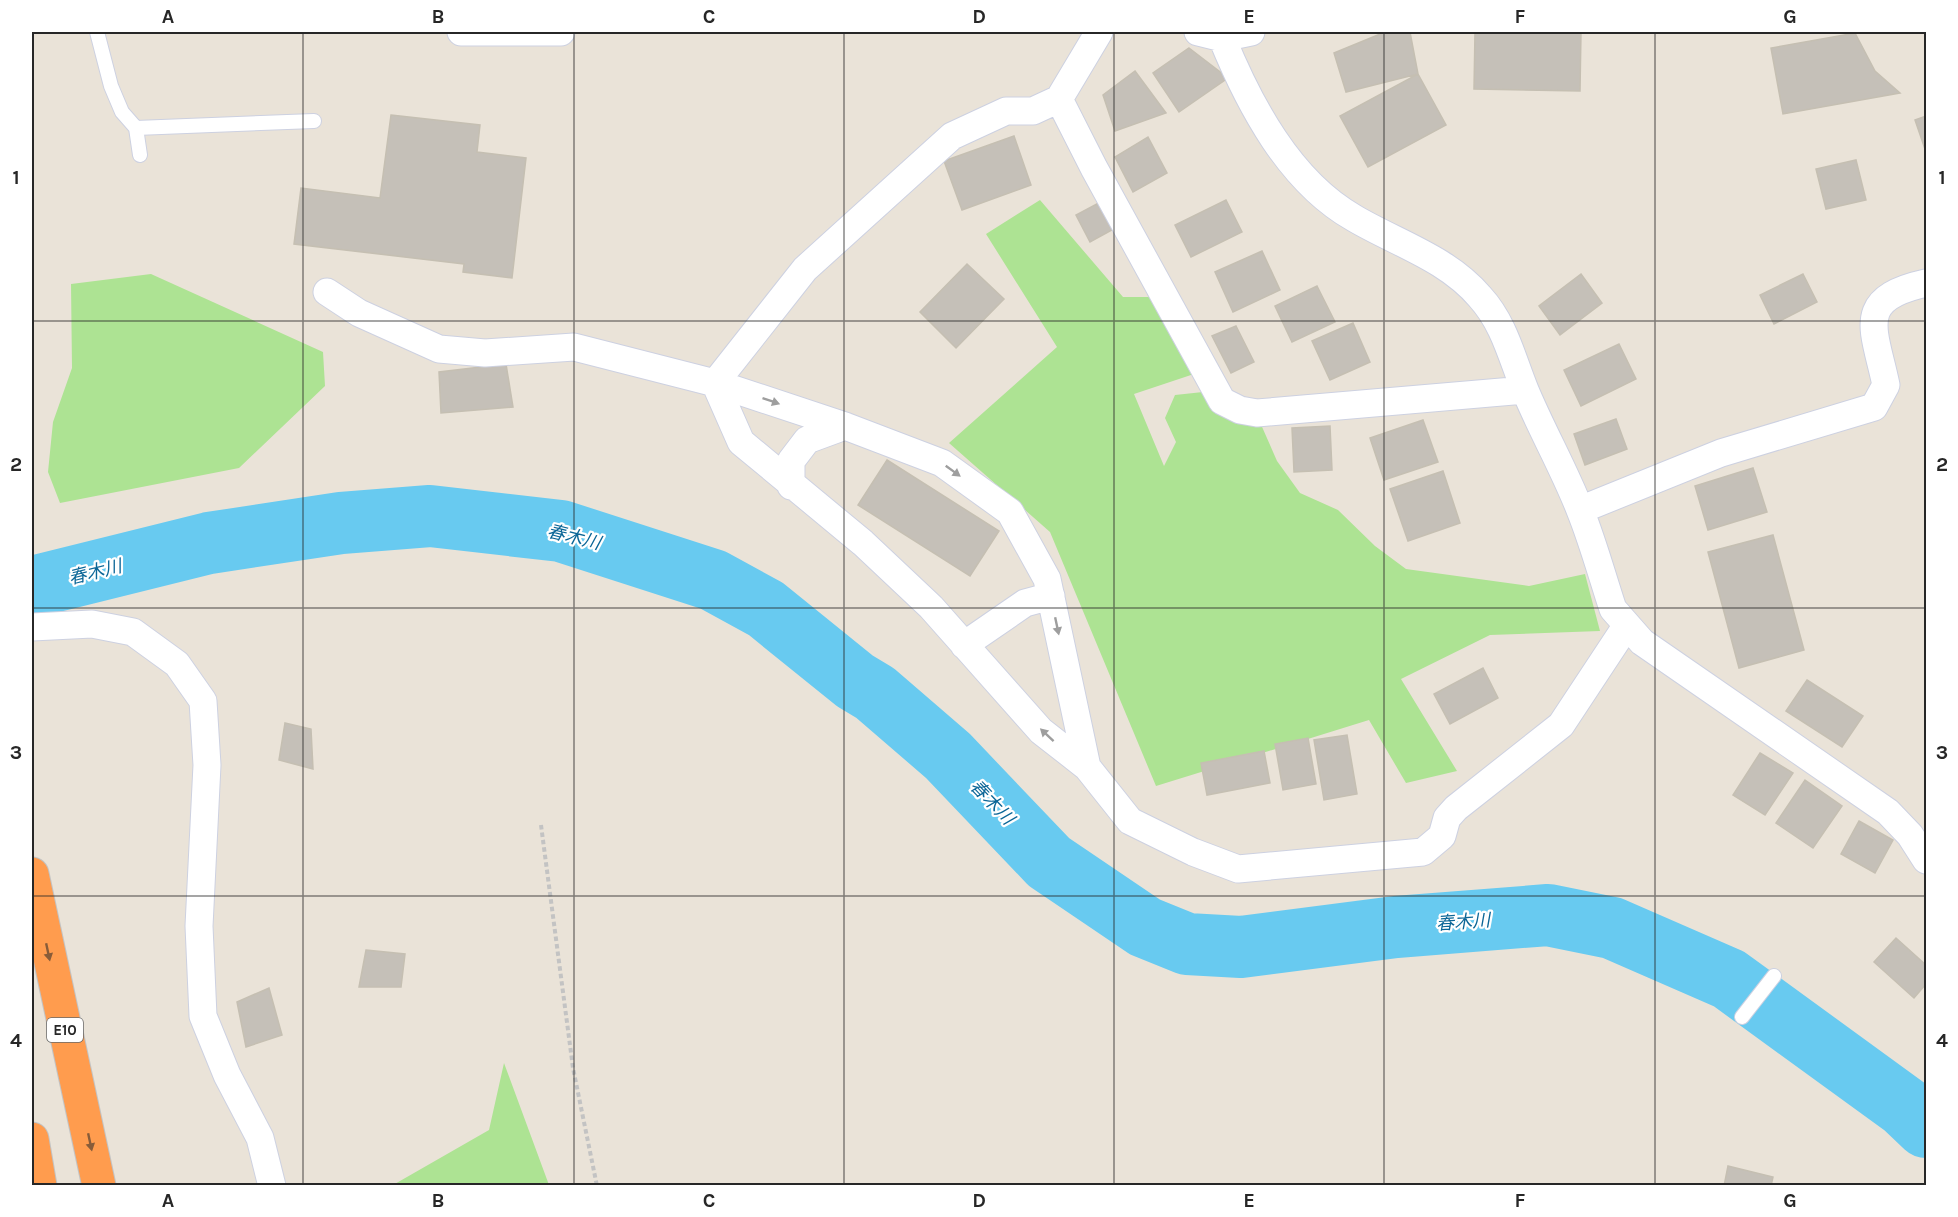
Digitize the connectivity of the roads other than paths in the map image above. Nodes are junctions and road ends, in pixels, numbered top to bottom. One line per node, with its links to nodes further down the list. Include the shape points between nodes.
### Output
1 (97, 32): 9 (lane, via 111,86 122,112)
2 (461, 32): 3 (street)
3 (561, 32)
4 (1099, 32): 7 (street)
5 (1251, 32): 6 (street)
6 (1210, 35): 14 (street, via 1270,132 1324,198 1352,218 1443,265 1481,297 1510,347)
7 (1059, 99): 13 (street, via 1033,111 1006,111 952,136 805,269); 14 (street, via 1221,401 1257,413)
8 (314, 121): 9 (lane)
9 (136, 128): 10 (lane)
10 (140, 155)
11 (1926, 284): 17 (street, via 1903,288 1880,303 1873,320 1886,385 1874,407 1721,453)
12 (327, 292): 13 (street, via 359,313 440,349 485,353 574,347)
13 (716, 383): 15 (street, one-way to 15); 16 (street, via 741,442)
14 (1526, 390): 17 (street)
15 (845, 426): 16 (street, via 807,440 791,461); 18 (street, one-way to 18, via 942,463 1010,512 1047,579)
16 (791, 486): 21 (street, via 863,543 931,607)
17 (1580, 510): 19 (street, via 1613,609)
18 (1051, 596): 21 (street, via 1025,603); 22 (street, one-way to 22)
19 (1627, 625): 22 (street, via 1562,725 1456,808 1447,818 1442,836 1423,852 1238,869 1130,821); 23 (street, via 1642,642)
20 (32, 627): 31 (street, via 92,624 133,632 177,664 203,700 207,765 199,926 203,1016 227,1076 260,1138)
21 (964, 645): 22 (street, one-way to 21, via 1041,731)
22 (1087, 767)
23 (1914, 826): 24 (street)
24 (1926, 860)
25 (32, 874): 30 (highway, E10, one-way to 30)
26 (1774, 976): 27 (lane)
27 (1742, 1017)
28 (32, 1139): 29 (highway)
29 (40, 1185)
30 (99, 1185)
31 (272, 1185)

